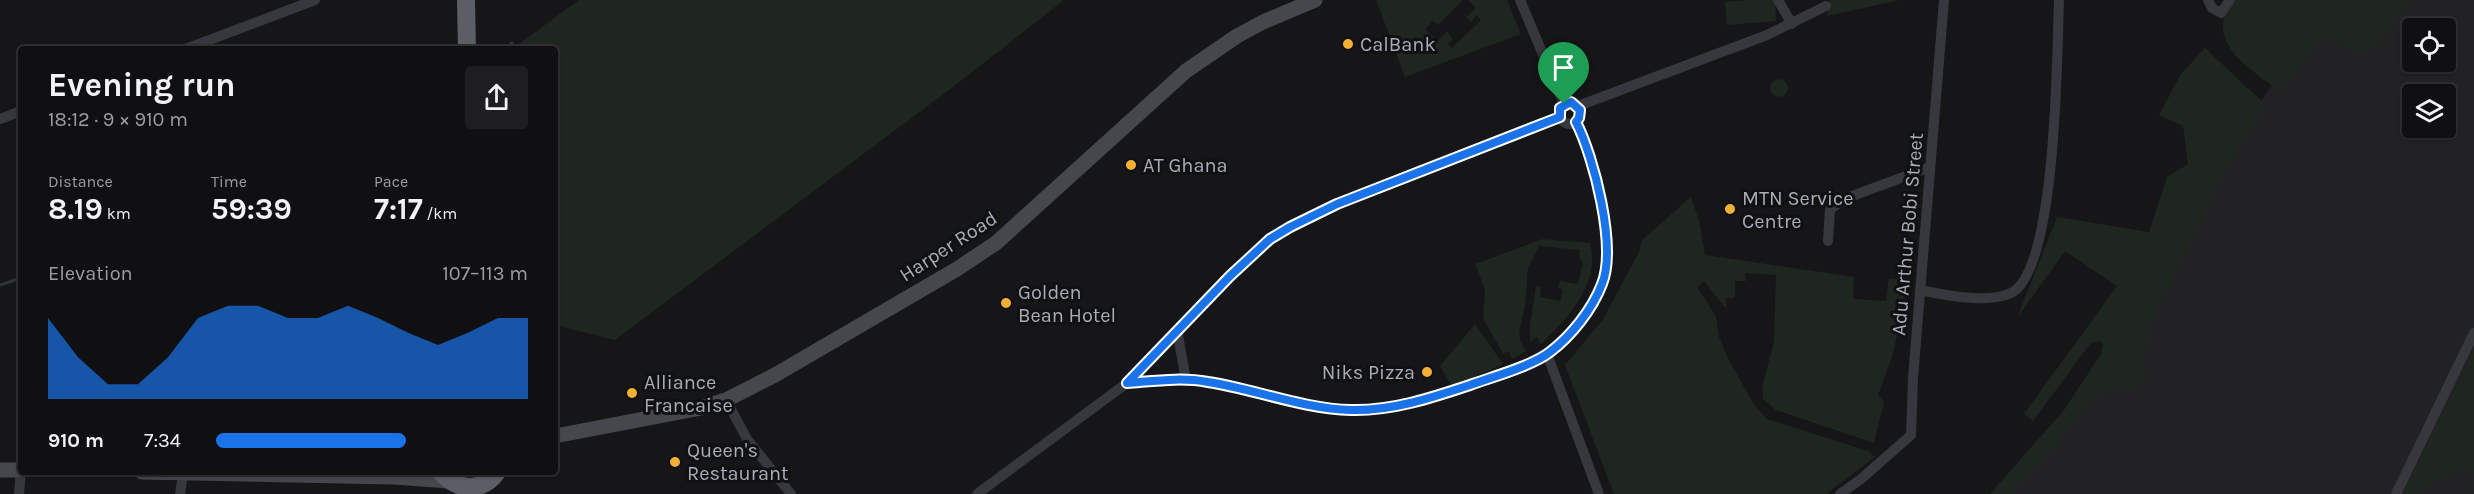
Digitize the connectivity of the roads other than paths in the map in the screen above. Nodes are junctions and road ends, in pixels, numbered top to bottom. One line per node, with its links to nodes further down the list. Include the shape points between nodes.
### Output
1 (315, 0): 12 (street)
2 (466, 0): 13 (highway)
3 (1315, 0): 28 (main road, Harper Road, via 1237,36 1186,71 1015,228 977,256)
4 (1520, 0): 14 (street)
5 (1778, 0): 11 (street)
6 (1944, 0): 20 (street, Adu Arthur Bobi Street)
7 (2059, 0): 22 (street, via 2048,204 2040,241 2024,281 2011,293 1983,298 1950,297)
8 (2208, 0): 9 (street, via 2221,13)
9 (2230, 0)
10 (1826, 6): 11 (street)
11 (1792, 24): 15 (street)
12 (194, 46)
13 (467, 46)
14 (1564, 104): 15 (street); 17 (street)
15 (1578, 106): 19 (street, via 1581,114)
16 (18, 112): 18 (street)
17 (1560, 117): 19 (street, via 1565,122); 23 (street, via 1347,200 1290,227 1270,239)
18 (0, 118)
19 (1576, 122): 25 (street, via 1595,171 1607,258 1593,302 1568,336)
20 (1930, 167): 21 (street, via 1847,198 1830,209); 22 (street, Adu Arthur Bobi Street)
21 (1828, 241)
22 (1920, 290): 42 (street, Adu Arthur Bobi Street, via 1911,435)
23 (1177, 330): 26 (street); 27 (street)
24 (2474, 333): 43 (street)
25 (1548, 354): 26 (street, via 1430,399 1384,408 1349,410); 41 (street)
26 (1186, 380): 27 (street)
27 (1127, 383): 40 (street)
28 (726, 400): 29 (main road, Harper Road); 39 (street, via 747,439)
29 (558, 435)
30 (0, 470): 31 (main road)
31 (18, 470)
32 (21, 475): 37 (street)
33 (183, 475): 38 (street)
34 (397, 475): 36 (main road)
35 (491, 482): 36 (highway, via 469,488)
36 (449, 483)
37 (19, 494)
38 (180, 494)
39 (791, 494)
40 (977, 494)
41 (1599, 494)
42 (1840, 494)
43 (2396, 494)

